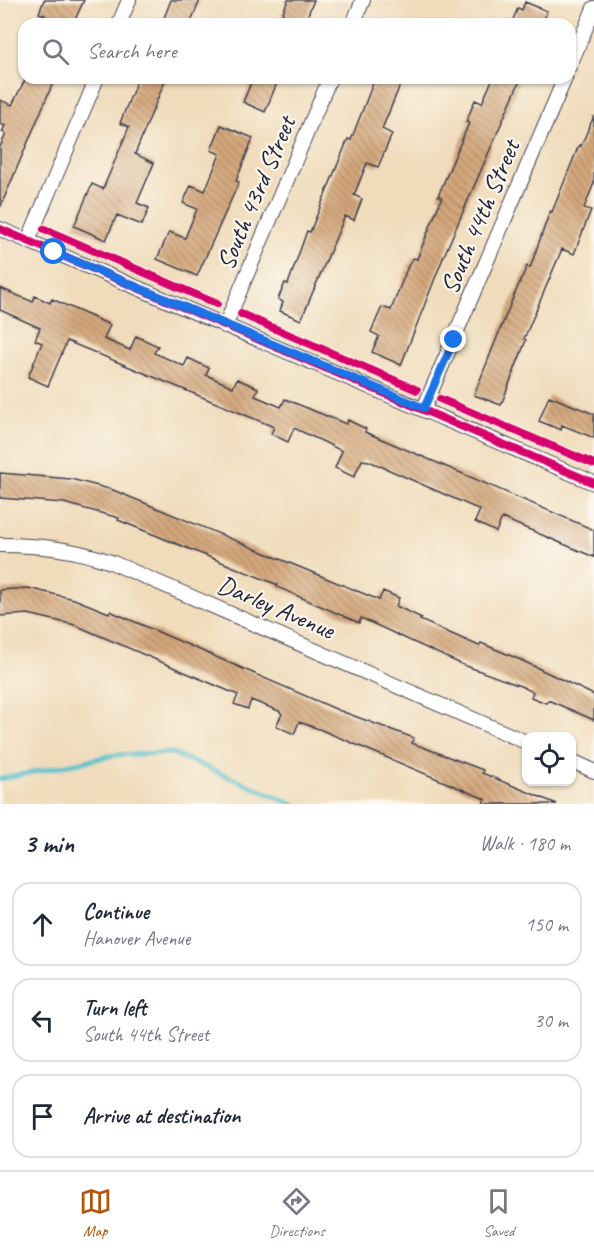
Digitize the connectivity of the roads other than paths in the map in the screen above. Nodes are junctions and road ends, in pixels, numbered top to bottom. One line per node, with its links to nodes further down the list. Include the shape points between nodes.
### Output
1 (129, 0): 4 (street)
2 (363, 0): 5 (street)
3 (594, 8): 6 (street)
4 (122, 18)
5 (356, 18)
6 (576, 51)
7 (94, 84): 11 (street)
8 (327, 84): 12 (street, South 43rd Street)
9 (562, 84): 13 (street, South 44th Street)
10 (0, 229): 11 (street)
11 (28, 241): 12 (street)
12 (225, 326): 13 (street)
13 (424, 408): 14 (street)
14 (594, 483)
15 (0, 545): 16 (street, Darley Avenue, via 41,545 80,551 111,562)
16 (522, 739)
17 (576, 763): 18 (street)
18 (594, 771)

